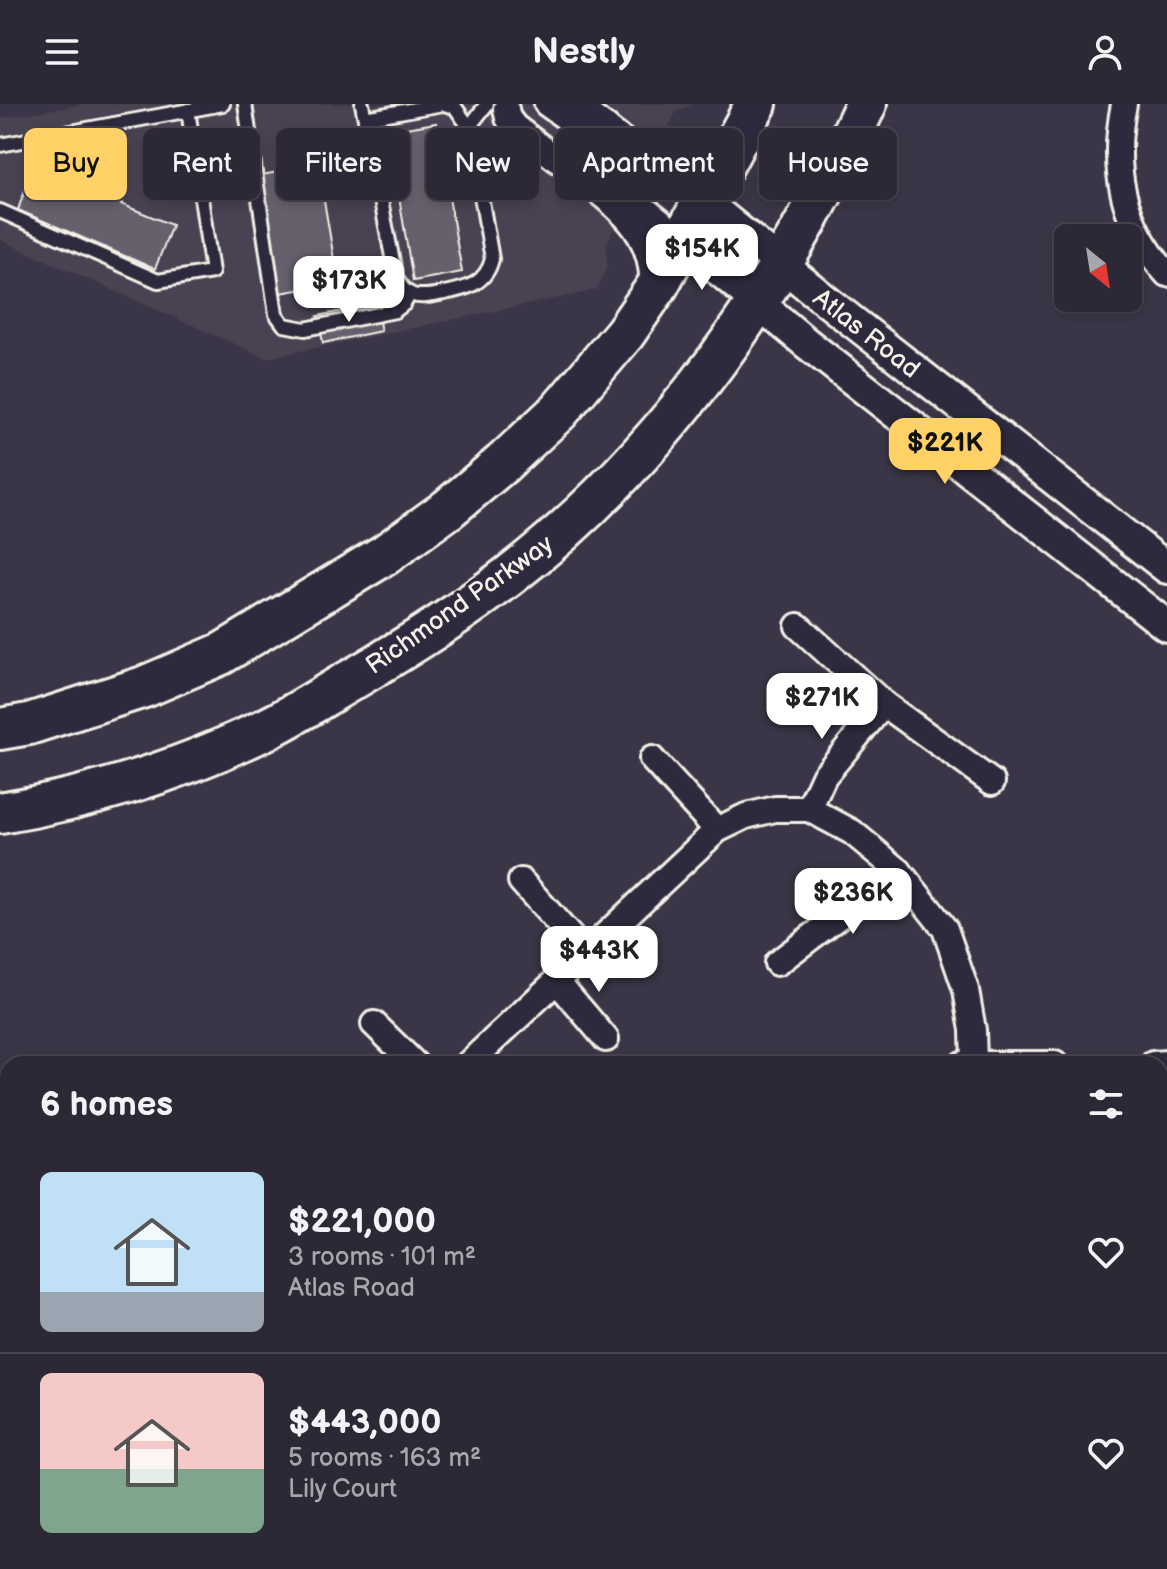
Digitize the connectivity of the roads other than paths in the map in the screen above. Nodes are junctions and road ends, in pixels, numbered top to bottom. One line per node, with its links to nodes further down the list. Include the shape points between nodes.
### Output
1 (223, 104): 11 (lane)
2 (245, 104): 21 (lane, via 276,314 284,325 305,329 395,311)
3 (362, 104): 12 (lane)
4 (444, 104): 12 (lane); 13 (lane, via 455,107)
5 (547, 104): 14 (street, Atlas Road, via 582,129)
6 (575, 104): 14 (street, Atlas Road)
7 (756, 104): 16 (highway)
8 (866, 104): 19 (highway, Richmond Parkway)
9 (1124, 104): 20 (street, via 1119,182 1134,228)
10 (497, 106): 13 (lane); 18 (street, Atlas Road, via 521,112); 22 (street, via 515,127 630,220 651,258)
11 (188, 110): 15 (lane); 17 (lane, via 212,272 158,281)
12 (365, 118): 21 (lane, via 396,277)
13 (469, 127): 21 (lane, via 490,266 466,289)
14 (606, 127): 16 (street, Atlas Road)
15 (0, 145)
16 (704, 202): 18 (highway); 19 (street, Atlas Road)
17 (0, 211)
18 (683, 240): 22 (highway); 23 (street, Atlas Road)
19 (781, 263): 23 (highway, Richmond Parkway); 24 (street, Atlas Road)
20 (1167, 274)
21 (410, 294)
22 (651, 298): 28 (highway, via 559,411 448,509 386,554 221,654 144,687)
23 (757, 303): 26 (street, Atlas Road); 32 (highway, Richmond Parkway, via 675,413 578,517 507,577 404,649 266,730 178,768 51,805)
24 (1167, 568)
25 (798, 626): 27 (street)
26 (1167, 626)
27 (884, 704): 30 (street); 31 (street, via 824,776)
28 (0, 729)
29 (652, 759): 33 (street)
30 (992, 782)
31 (809, 809): 33 (street, via 775,809); 34 (street, via 852,832)
32 (0, 813)
33 (717, 830): 36 (street)
34 (899, 871): 37 (street); 43 (street, via 945,929 966,990 973,1030)
35 (521, 881): 36 (street)
36 (584, 952): 38 (street)
37 (777, 963)
38 (556, 980): 40 (street); 42 (street)
39 (374, 1024): 41 (street)
40 (606, 1039)
41 (407, 1056)
42 (476, 1056)
43 (969, 1056)

